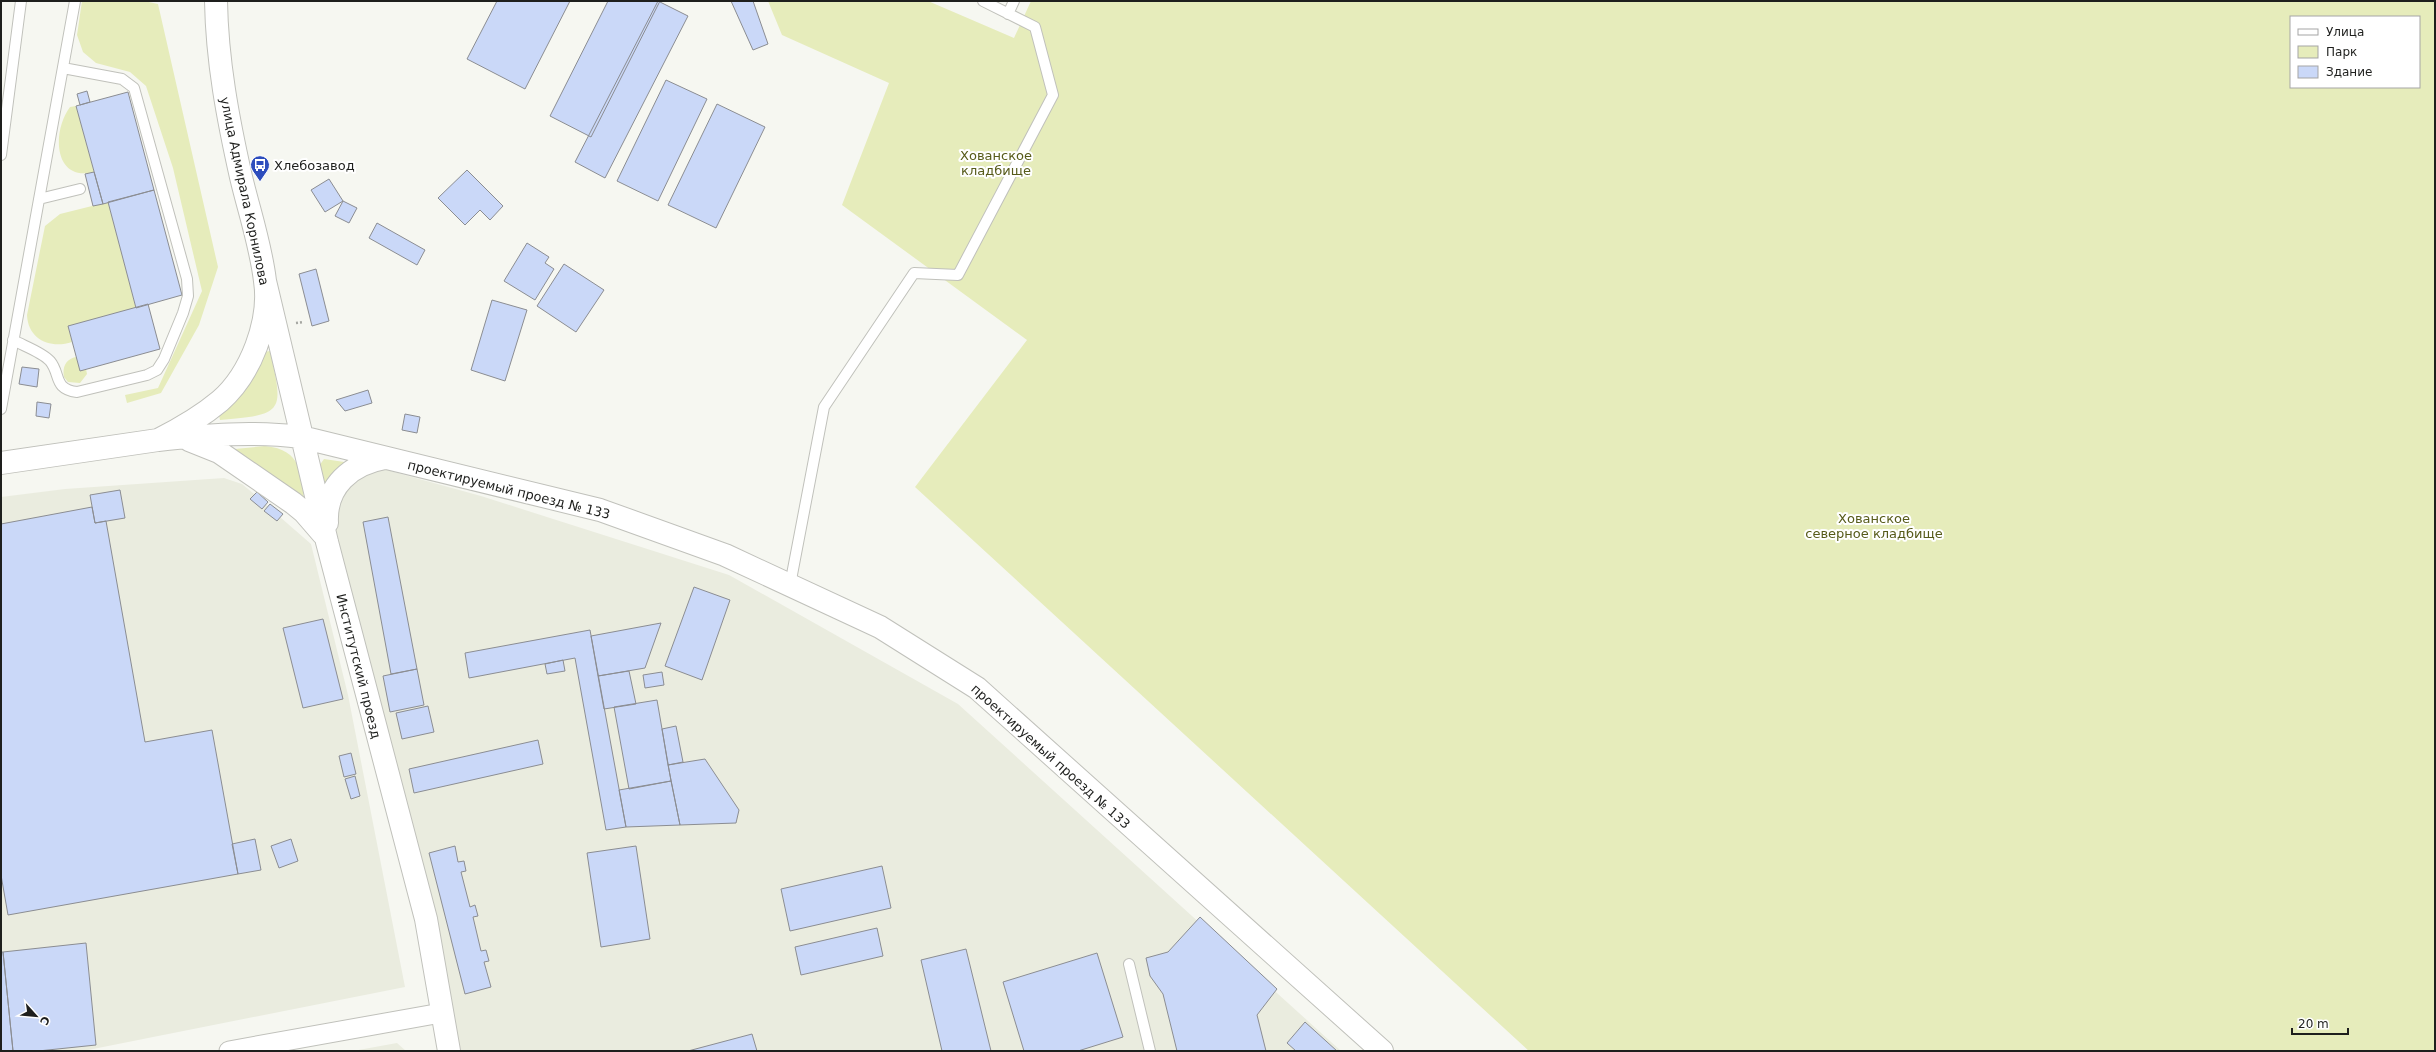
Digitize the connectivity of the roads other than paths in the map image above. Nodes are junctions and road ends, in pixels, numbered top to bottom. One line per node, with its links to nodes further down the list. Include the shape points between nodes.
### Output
1 (21, 1): 8 (lane)
2 (75, 1): 7 (lane)
3 (216, 1): 11 (street, улица Адмирала Корнилова, via 216,36 231,130)
4 (983, 1): 6 (lane)
5 (1014, 1): 6 (lane)
6 (1008, 14): 19 (lane, via 1034,27 1053,95 958,275 914,273 824,407)
7 (63, 68): 10 (lane); 12 (lane, via 122,79 134,88 187,279 188,296 164,359 157,370 147,375 77,392 70,391 59,383 50,361)
8 (1, 154)
9 (80, 189): 10 (lane)
10 (39, 199): 12 (lane)
11 (265, 281): 14 (street, Институтский проезд); 15 (street, улица Адмирала Корнилова, via 266,308 260,333 238,380 221,400)
12 (13, 340): 13 (lane)
13 (1, 409)
14 (301, 437): 15 (street, проектируемый проезд № 133, via 272,433 237,433); 16 (street, проектируемый проезд № 133); 18 (street, Институтский проезд)
15 (168, 439): 17 (street, улица Адмирала Корнилова); 18 (street, via 194,441 219,452 293,503 312,520)
16 (385, 458): 18 (street, via 369,461 347,472 332,494 326,512); 19 (street, проектируемый проезд № 133, via 600,510 725,555)
17 (1, 463)
18 (327, 542): 21 (street, Институтский проезд, via 426,919)
19 (790, 585): 25 (street, проектируемый проезд № 133, via 880,627 977,688)
20 (1129, 964): 24 (lane)
21 (440, 1013): 22 (street); 23 (street, Институтский проезд)
22 (228, 1051)
23 (449, 1051)
24 (1150, 1051)
25 (1382, 1051)

